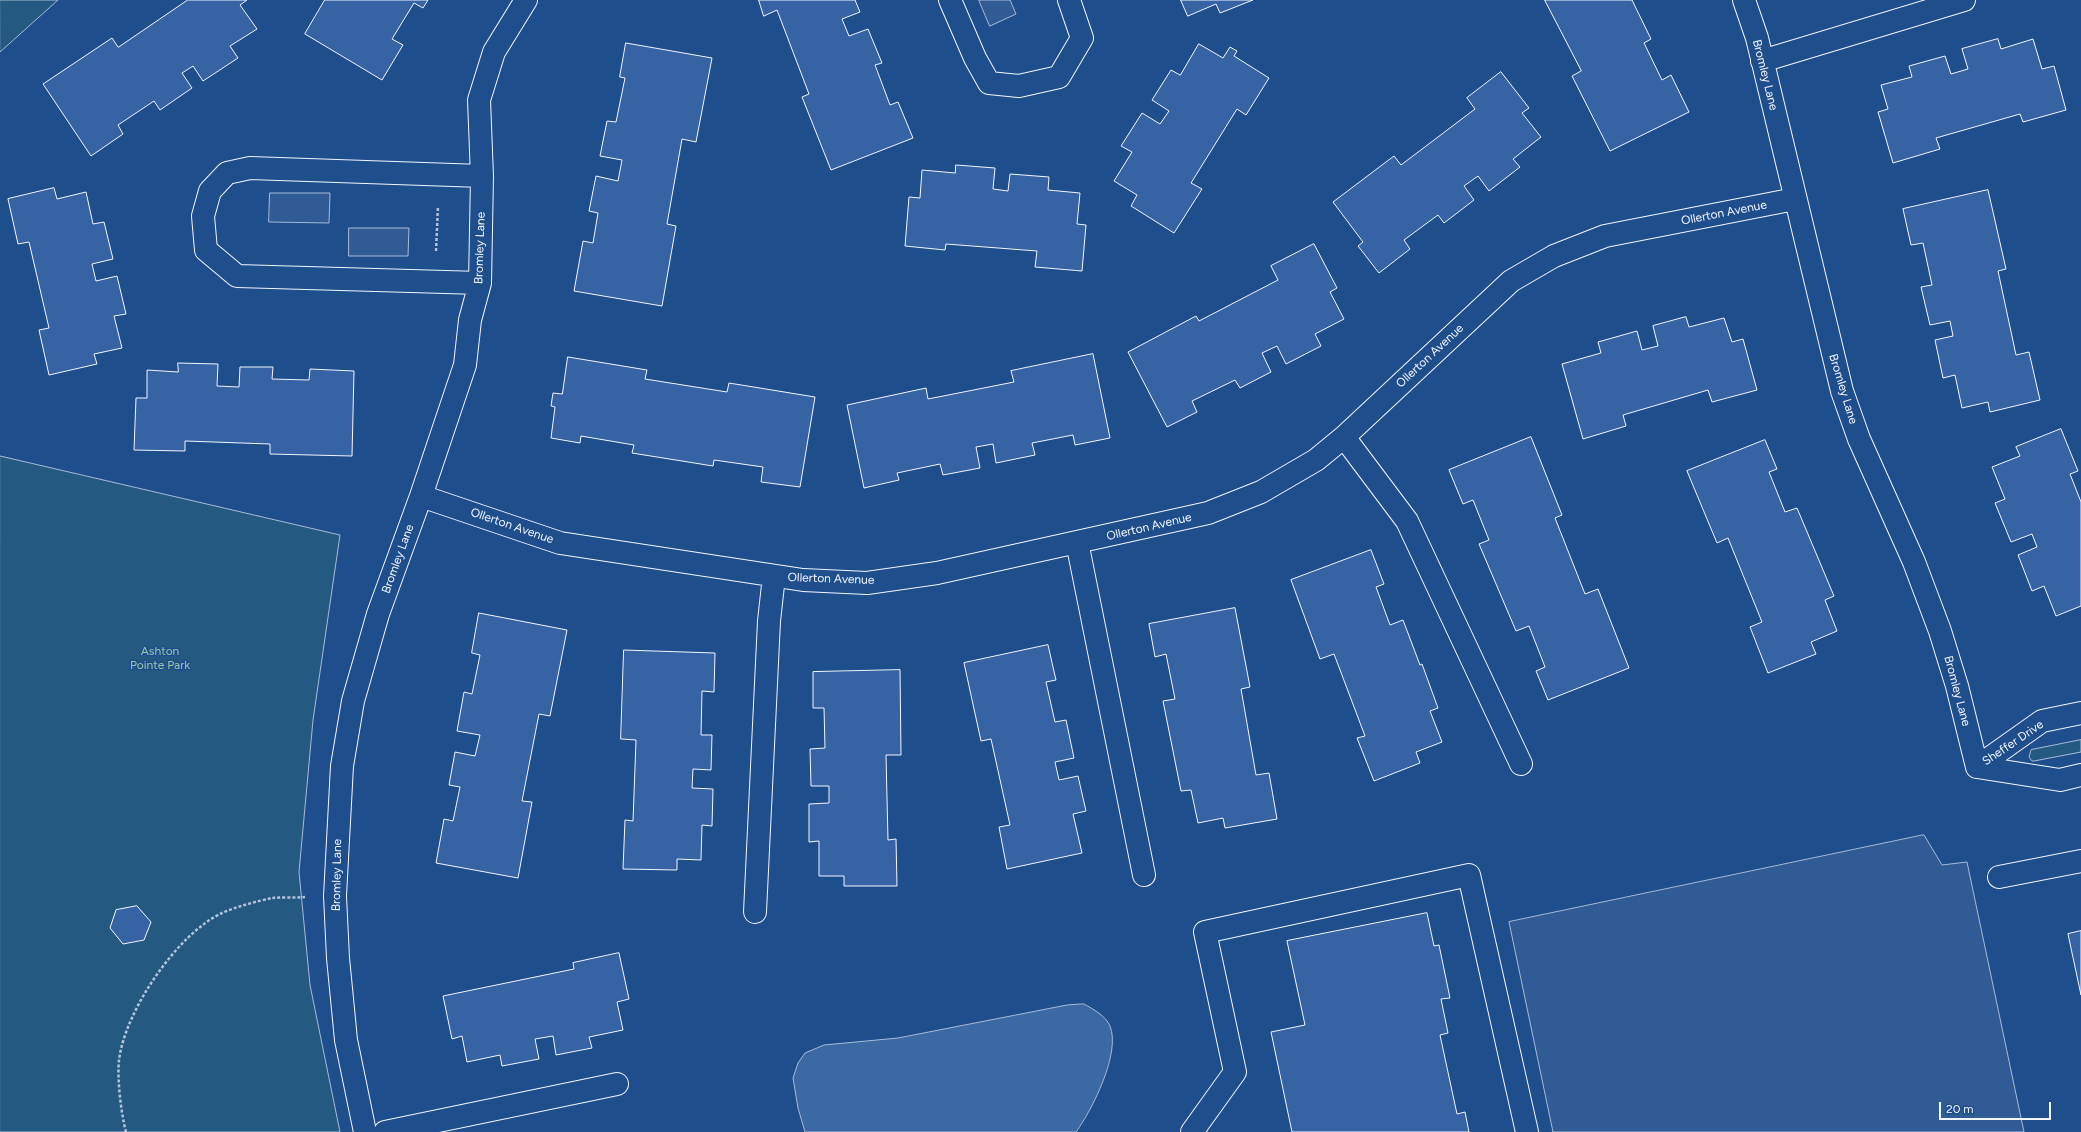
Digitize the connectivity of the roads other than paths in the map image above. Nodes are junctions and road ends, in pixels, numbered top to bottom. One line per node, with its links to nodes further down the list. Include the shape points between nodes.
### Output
1 (526, 0): 7 (street, Bromley Lane, via 494,52 479,100)
2 (950, 0): 3 (street, via 975,58 989,83 1019,86 1059,77 1082,38)
3 (1069, 0)
4 (1744, 0): 6 (street, Bromley Lane)
5 (1964, 0): 6 (street)
6 (1762, 61): 8 (street, Bromley Lane)
7 (482, 176): 9 (street, Bromley Lane); 9 (street, via 250,168 227,173 210,191 203,216 206,250 237,276)
8 (1795, 199): 10 (street, Ollerton Avenue, via 1605,236 1554,256 1512,281); 16 (street, Bromley Lane, via 1842,391 1859,439 1914,562 1940,630)
9 (480, 282): 11 (street, Bromley Lane, via 470,320 465,365)
10 (1344, 437): 12 (street, Ollerton Avenue, via 1316,460 1261,492 1215,511); 15 (street, via 1407,521)
11 (421, 496): 13 (street, Ollerton Avenue, via 560,543); 23 (street, Bromley Lane, via 378,614 354,701 342,766 335,896 338,958 346,1040)
12 (1077, 542): 13 (street, Ollerton Avenue, via 937,574 867,583); 19 (street)
13 (774, 576): 21 (street, via 769,621)
14 (2081, 713): 16 (street, Sheffer Drive, via 2042,721)
15 (1521, 764)
16 (1977, 767): 17 (street, Sheffer Drive, via 2060,780)
17 (2081, 775)
18 (2081, 862): 20 (street)
19 (1144, 875)
20 (1999, 877)
21 (755, 912)
22 (617, 1084): 24 (street)
23 (365, 1132)
24 (385, 1132)
25 (1192, 1132): 26 (street, via 1235,1072 1205,932 1470,875)
26 (1527, 1132)

